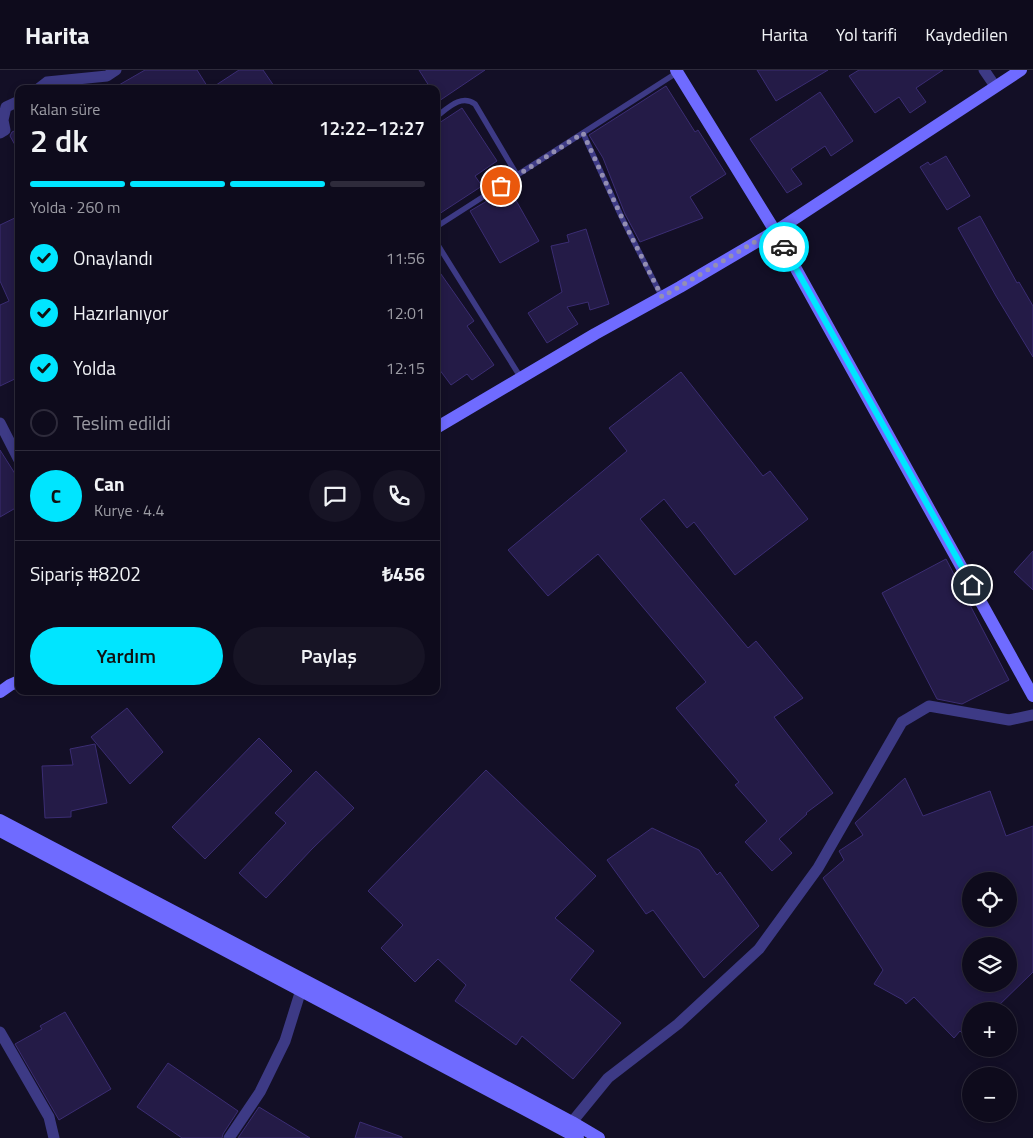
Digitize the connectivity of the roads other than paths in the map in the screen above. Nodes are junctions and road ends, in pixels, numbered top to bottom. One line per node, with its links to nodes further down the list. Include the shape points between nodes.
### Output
1 (116, 70): 5 (street, via 107,76)
2 (984, 70): 6 (street)
3 (1021, 70): 6 (street)
4 (677, 71): 10 (lane); 13 (street)
5 (43, 85)
6 (995, 86): 13 (street)
7 (15, 102): 9 (street, via 6,107 5,130)
8 (440, 114): 11 (lane, via 460,100 472,101)
9 (0, 133)
10 (583, 133): 11 (lane); 15 (lane)
11 (517, 175): 12 (lane)
12 (440, 224)
13 (775, 230): 15 (street); 22 (street)
14 (440, 248): 16 (lane)
15 (662, 297): 16 (street)
16 (521, 378): 18 (street)
17 (0, 423): 19 (street)
18 (440, 426)
19 (15, 452)
20 (15, 683): 21 (street)
21 (0, 692)
22 (1033, 696)
23 (1033, 715): 28 (street, via 1009,720 929,706 902,722 818,868 759,949 678,1024 608,1078)
24 (0, 820): 28 (street)
25 (0, 831): 26 (street)
26 (301, 990): 30 (street, via 285,1041 260,1092); 31 (street)
27 (0, 1032): 29 (street, via 49,1117)
28 (572, 1122): 32 (street)
29 (54, 1138)
30 (228, 1138)
31 (578, 1138)
32 (599, 1138)

